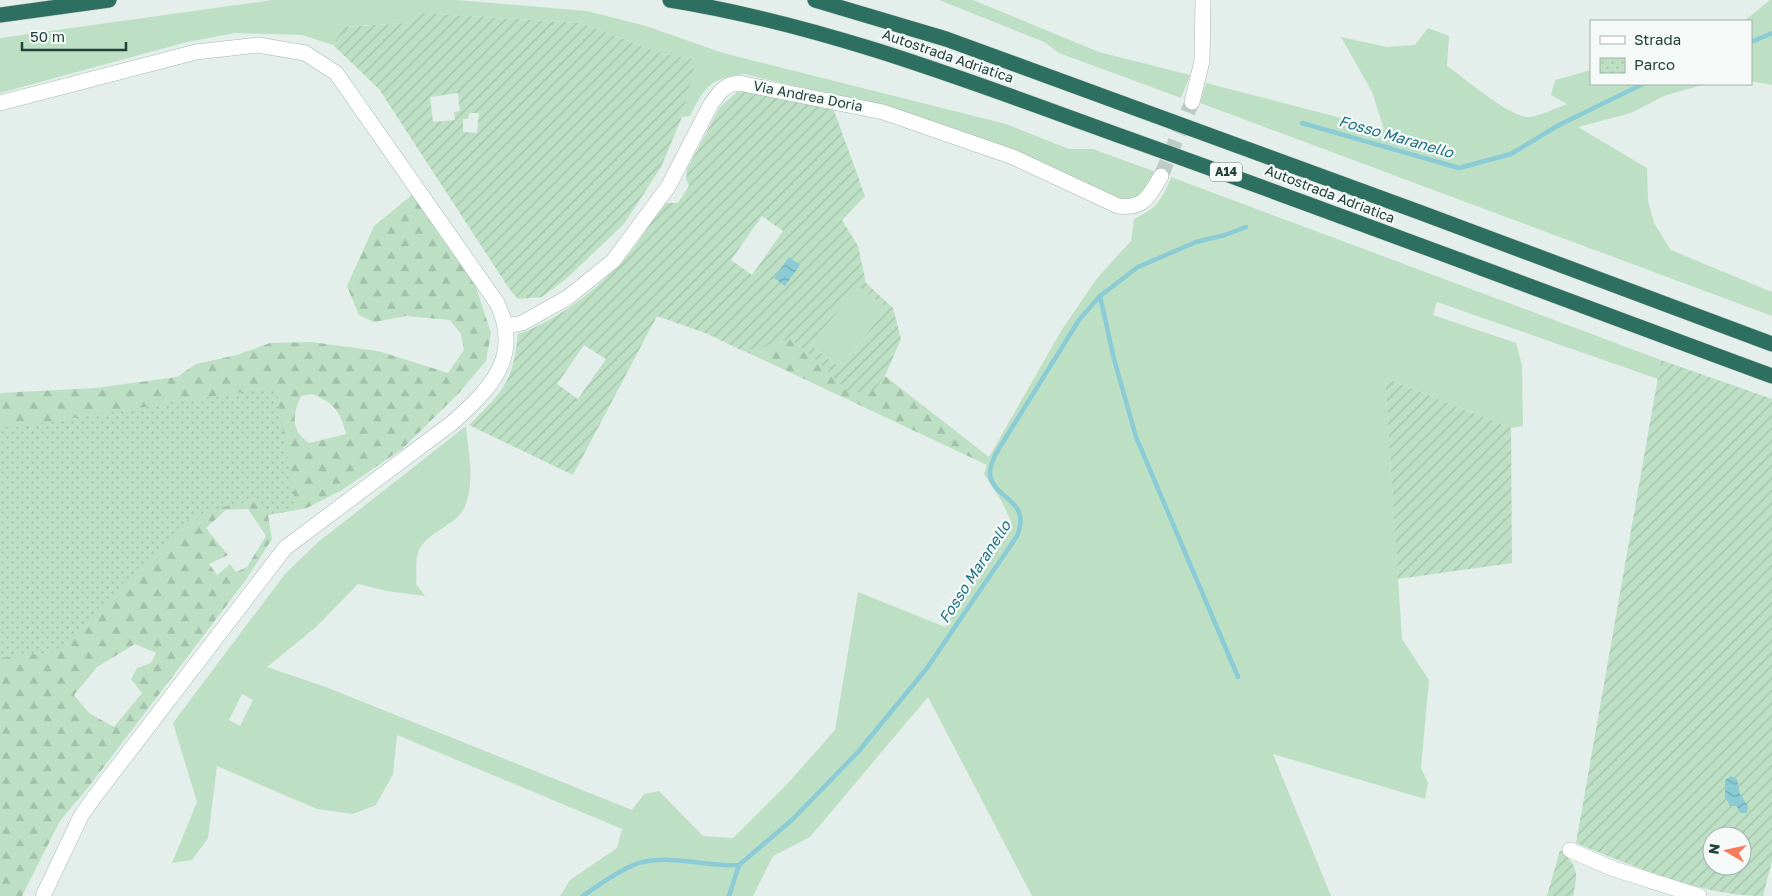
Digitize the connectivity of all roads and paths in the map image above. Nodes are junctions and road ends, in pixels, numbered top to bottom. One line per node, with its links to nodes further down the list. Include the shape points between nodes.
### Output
1 (109, 0): 5 (highway)
2 (670, 0): 11 (highway, Autostrada Adriatica / A14, via 782,22 937,69 1231,174)
3 (815, 0): 10 (highway, Autostrada Adriatica / A14, via 954,43)
4 (1203, 0): 6 (main road, via 1202,61)
5 (0, 14)
6 (1192, 102)
7 (0, 103): 9 (main road, via 215,49 258,45 305,53 336,72 367,114 497,303)
8 (1161, 176): 9 (main road, Via Andrea Doria, via 1140,205 1131,208 1118,206 1013,157 883,112 764,86 730,85 711,104 668,187 613,261 568,298 522,324)
9 (506, 326): 13 (main road, via 508,338 500,370 476,402 285,548 90,802)
10 (1772, 344)
11 (1772, 376)
12 (1570, 850): 14 (main road, via 1614,869)
13 (43, 896)
14 (1699, 896)

